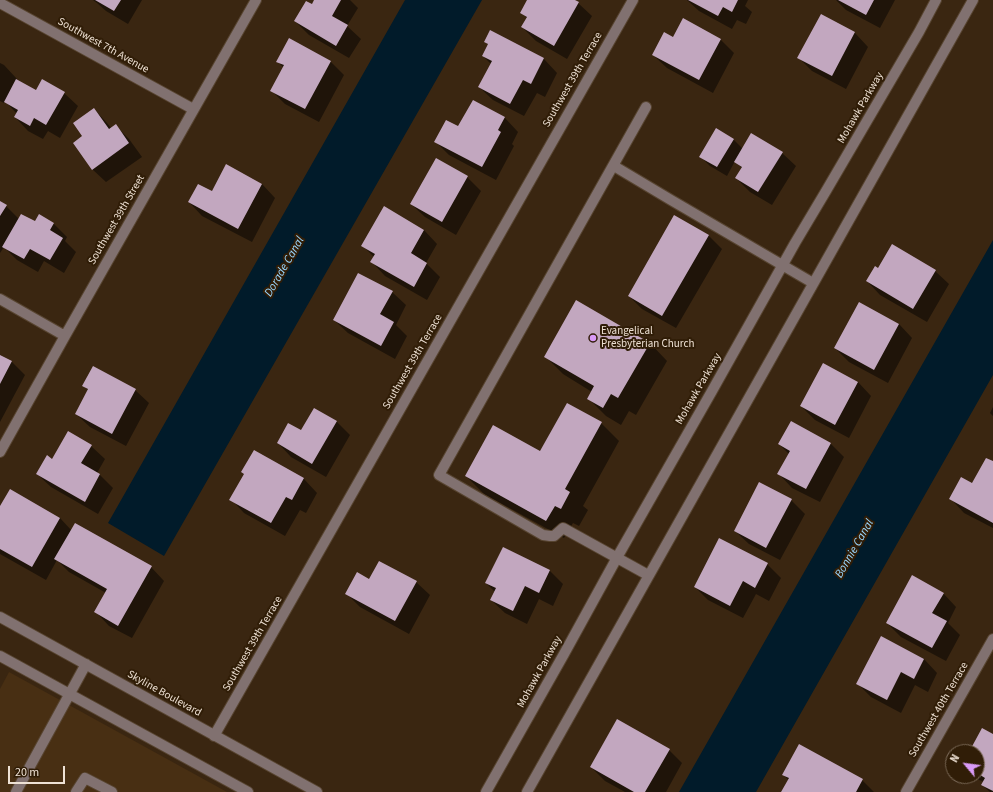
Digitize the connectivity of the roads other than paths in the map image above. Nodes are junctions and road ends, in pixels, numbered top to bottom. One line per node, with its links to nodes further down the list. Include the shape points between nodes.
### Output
1 (256, 0): 7 (street, Southwest 39th Street)
2 (633, 0): 21 (street, Southwest 39th Terrace)
3 (936, 0): 9 (street, Mohawk Parkway)
4 (973, 0): 10 (street)
5 (0, 3): 7 (street, Southwest 7th Avenue)
6 (646, 107): 8 (street)
7 (194, 110): 12 (street, Southwest 39th Street)
8 (614, 166): 9 (street); 14 (street, via 439,475 543,535 554,536 563,528)
9 (782, 266): 10 (street); 14 (street, Mohawk Parkway)
10 (813, 283): 15 (street)
11 (0, 299): 12 (street)
12 (65, 336): 13 (street, Southwest 39th Street)
13 (0, 452)
14 (617, 558): 15 (street); 28 (street, Mohawk Parkway)
15 (648, 575): 29 (street)
16 (0, 617): 19 (street, Skyline Boulevard)
17 (993, 639): 22 (street, Southwest 40th Terrace)
18 (0, 656): 20 (street)
19 (86, 664): 20 (street); 21 (street, Skyline Boulevard)
20 (70, 695): 23 (street); 26 (street)
21 (214, 736): 27 (street, Skyline Boulevard)
22 (908, 791)
23 (16, 792)
24 (76, 792): 25 (street, via 85,778)
25 (112, 792)
26 (248, 792)
27 (317, 792)
28 (486, 792)
29 (527, 792)

